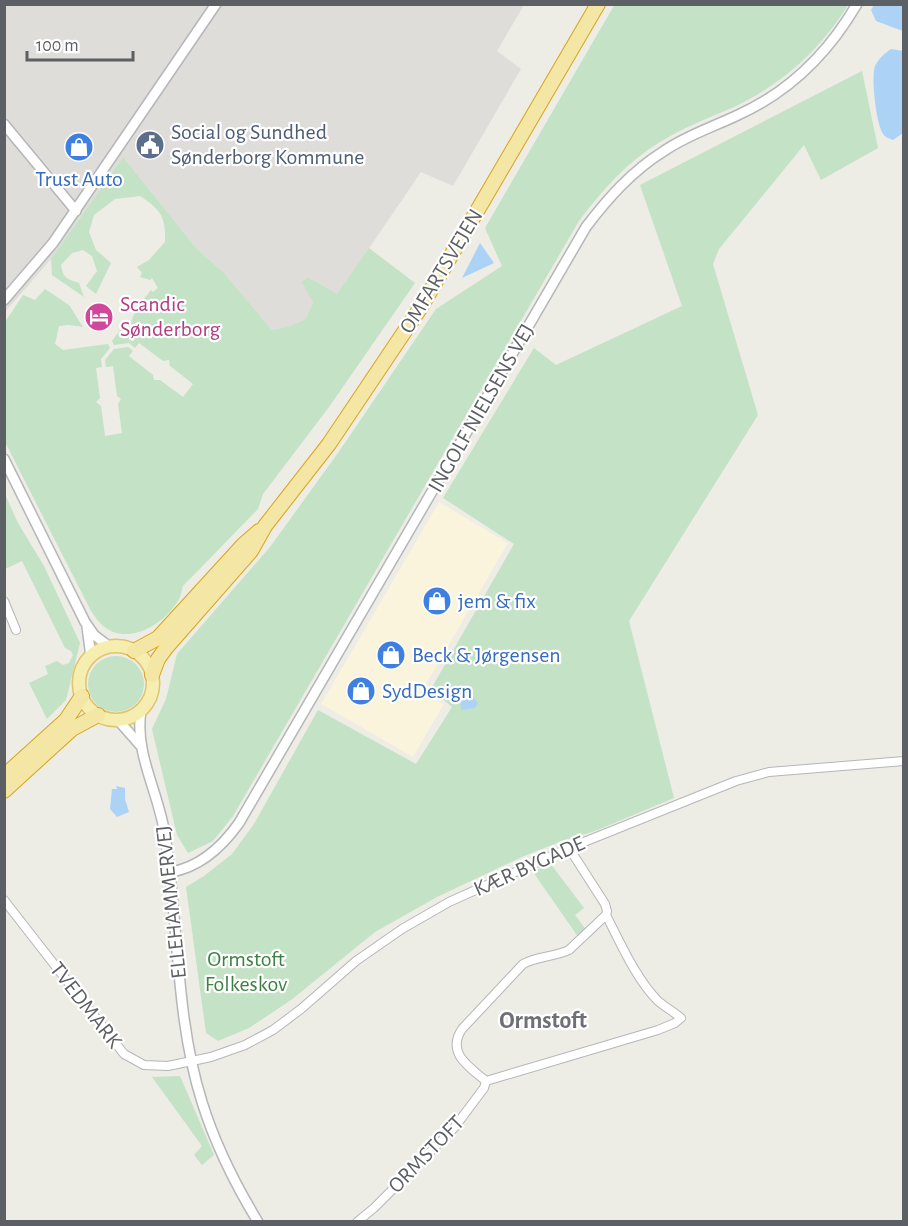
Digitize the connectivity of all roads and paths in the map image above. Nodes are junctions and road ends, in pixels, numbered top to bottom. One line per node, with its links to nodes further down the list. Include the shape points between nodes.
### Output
1 (216, 4): 5 (street)
2 (598, 4): 8 (highway, OMFARTSVEJEN, via 421,307 329,444)
3 (858, 4): 25 (street, INGOLF NIELSENS VEJ, via 824,52 785,87 740,115 664,150 602,205 239,823 213,853)
4 (4, 124): 5 (street)
5 (76, 211): 6 (street)
6 (4, 300)
7 (4, 459): 10 (street)
8 (265, 526): 13 (highway, OMFARTSVEJEN, via 158,638); 15 (highway, OMFARTSVEJEN, via 251,551 166,648)
9 (4, 601): 11 (street)
10 (86, 622): 12 (street); 14 (street)
11 (16, 630)
12 (110, 647): 13 (main road); 14 (main road)
13 (134, 651): 15 (main road, via 144,659)
14 (91, 657): 16 (main road, via 80,678)
15 (152, 675): 17 (main road, via 152,692)
16 (82, 696): 18 (main road); 22 (highway, via 66,720)
17 (141, 711): 19 (main road); 20 (street, ELLEHAMMERVEJ)
18 (98, 715): 19 (main road); 23 (highway, via 72,729)
19 (118, 720): 20 (street, ELLEHAMMERVEJ)
20 (140, 745): 25 (street, ELLEHAMMERVEJ, via 159,807)
21 (903, 761): 24 (street, KÆR BYGADE, via 769,772 736,781)
22 (4, 776)
23 (4, 791)
24 (568, 848): 27 (street, via 605,904); 28 (street, KÆR BYGADE, via 402,928 273,1030 245,1045)
25 (171, 872): 28 (street, ELLEHAMMERVEJ, via 180,989)
26 (4, 900): 28 (street, TVEDMARK, via 124,1054 144,1065)
27 (606, 915): 29 (street, via 569,950 523,964 462,1029 456,1038 460,1056); 29 (street, via 648,988 681,1018 658,1030)
28 (192, 1062): 30 (street, ELLEHAMMERVEJ, via 213,1136)
29 (486, 1080): 31 (street, ORMSTOFT, via 480,1096 454,1128)
30 (258, 1221)
31 (357, 1221)

